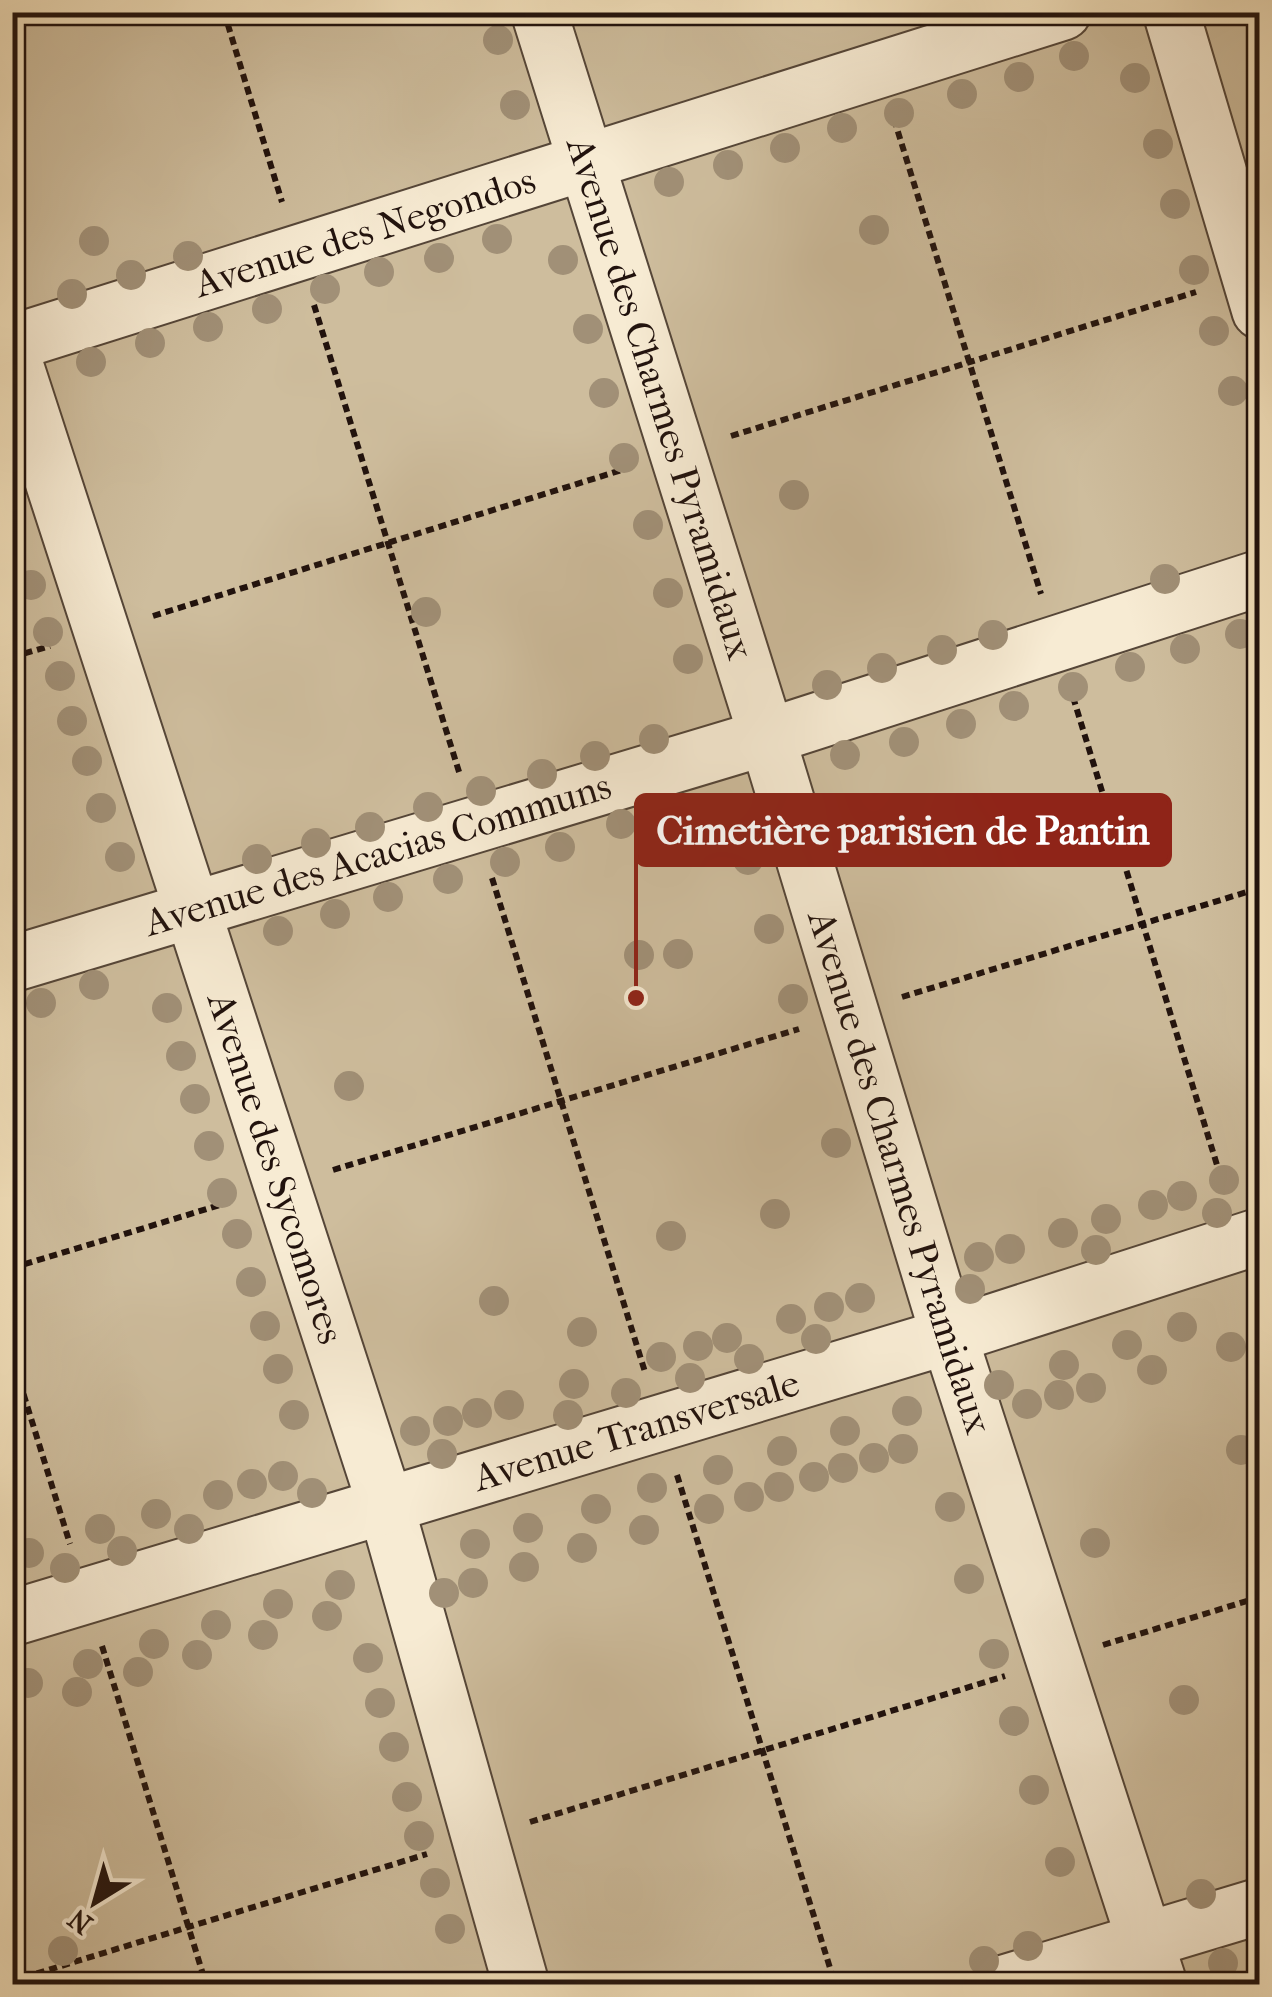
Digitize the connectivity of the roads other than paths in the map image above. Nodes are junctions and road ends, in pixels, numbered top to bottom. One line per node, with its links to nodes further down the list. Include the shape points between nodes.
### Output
1 (539, 12): 4 (lane, Avenue des Charmes Pyramidaux)
2 (1063, 12): 4 (lane, Avenue des Negondos)
3 (1171, 12): 5 (lane)
4 (585, 164): 6 (lane, Avenue des Negondos); 9 (lane, Avenue des Charmes Pyramidaux)
5 (1260, 311)
6 (12, 343)
7 (12, 355): 10 (lane, Avenue des Sycomores)
8 (1260, 578): 9 (lane, Avenue des Acacias Communs)
9 (767, 736): 10 (lane, Avenue des Acacias Communs); 13 (lane, Avenue des Charmes Pyramidaux)
10 (194, 911): 11 (lane, Avenue des Acacias Communs); 14 (lane, Avenue des Sycomores)
11 (12, 964)
12 (1260, 1236): 13 (lane, Avenue Transversale)
13 (949, 1336): 14 (lane, Avenue Transversale); 17 (lane, Avenue des Charmes Pyramidaux)
14 (385, 1503): 15 (lane, Avenue Transversale); 18 (lane, Avenue des Sycomores)
15 (12, 1618)
16 (1260, 1906): 17 (lane)
17 (1152, 1962): 19 (lane)
18 (521, 1984)
19 (1000, 1984)

